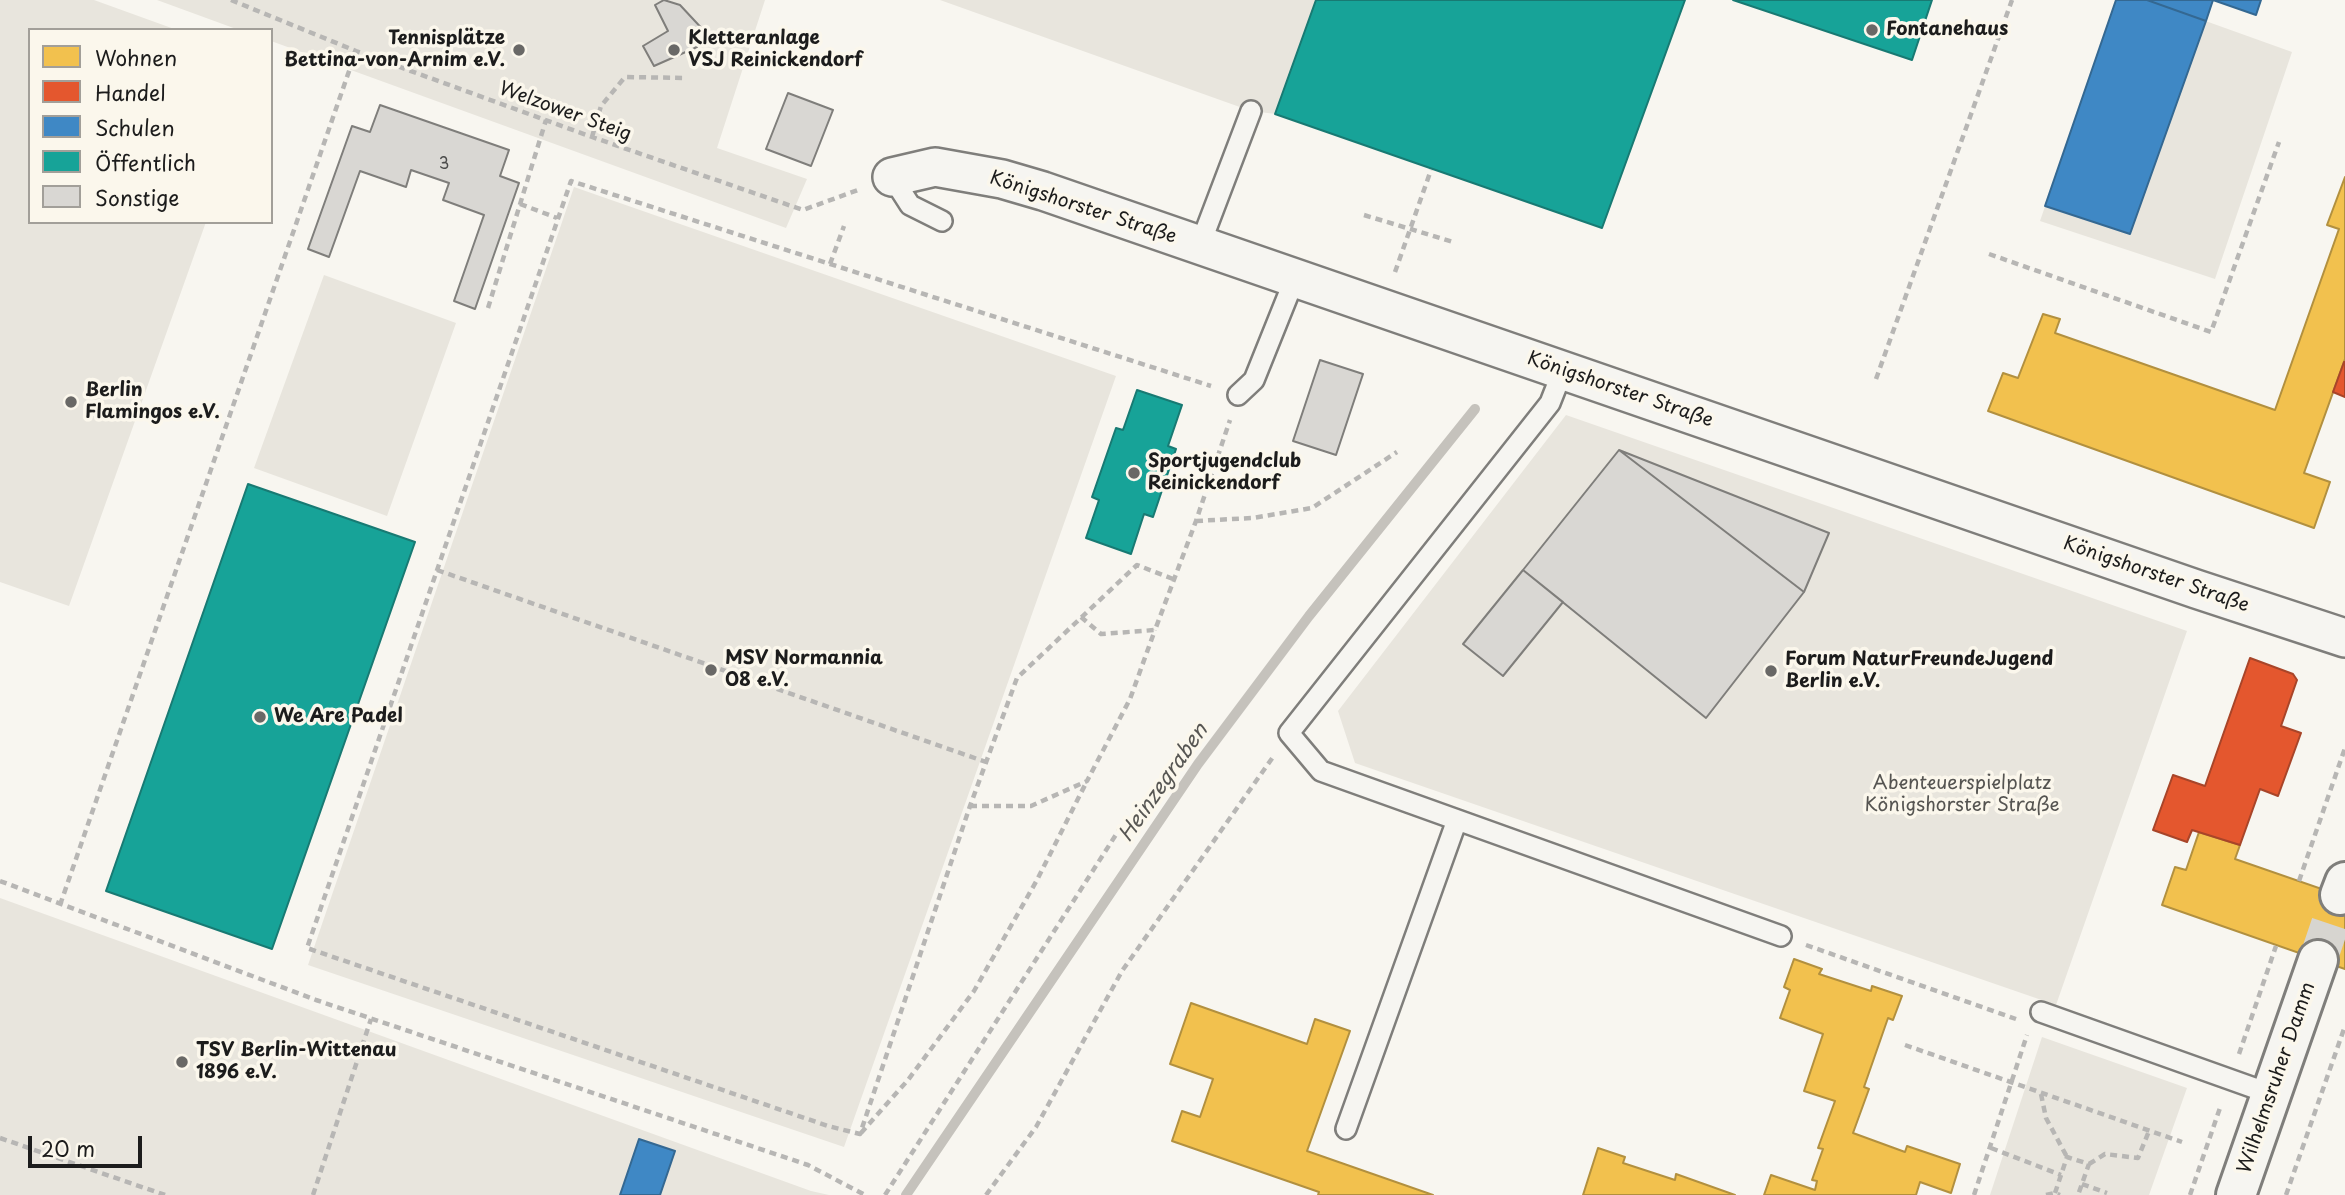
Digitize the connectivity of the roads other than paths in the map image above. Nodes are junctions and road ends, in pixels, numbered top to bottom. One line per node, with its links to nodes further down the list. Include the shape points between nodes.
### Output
1 (1251, 111): 4 (lane)
2 (892, 177): 3 (lane, via 910,205); 4 (street, Königshorster Straße, via 935,167 1002,179)
3 (942, 221)
4 (1200, 245): 5 (street, Königshorster Straße)
5 (1295, 278): 6 (street, Königshorster Straße); 7 (lane, via 1254,380)
6 (1563, 370): 8 (street, Königshorster Straße); 9 (lane, via 1550,403 1289,733 1321,771)
7 (1238, 395)
8 (2345, 638)
9 (1457, 820): 10 (lane); 14 (lane)
10 (1781, 936)
11 (2318, 960): 13 (main road, Wilhelmsruher Damm)
12 (2036, 1018): 13 (lane)
13 (2271, 1094): 15 (main road, Wilhelmsruher Damm)
14 (1346, 1129)
15 (2236, 1195)

